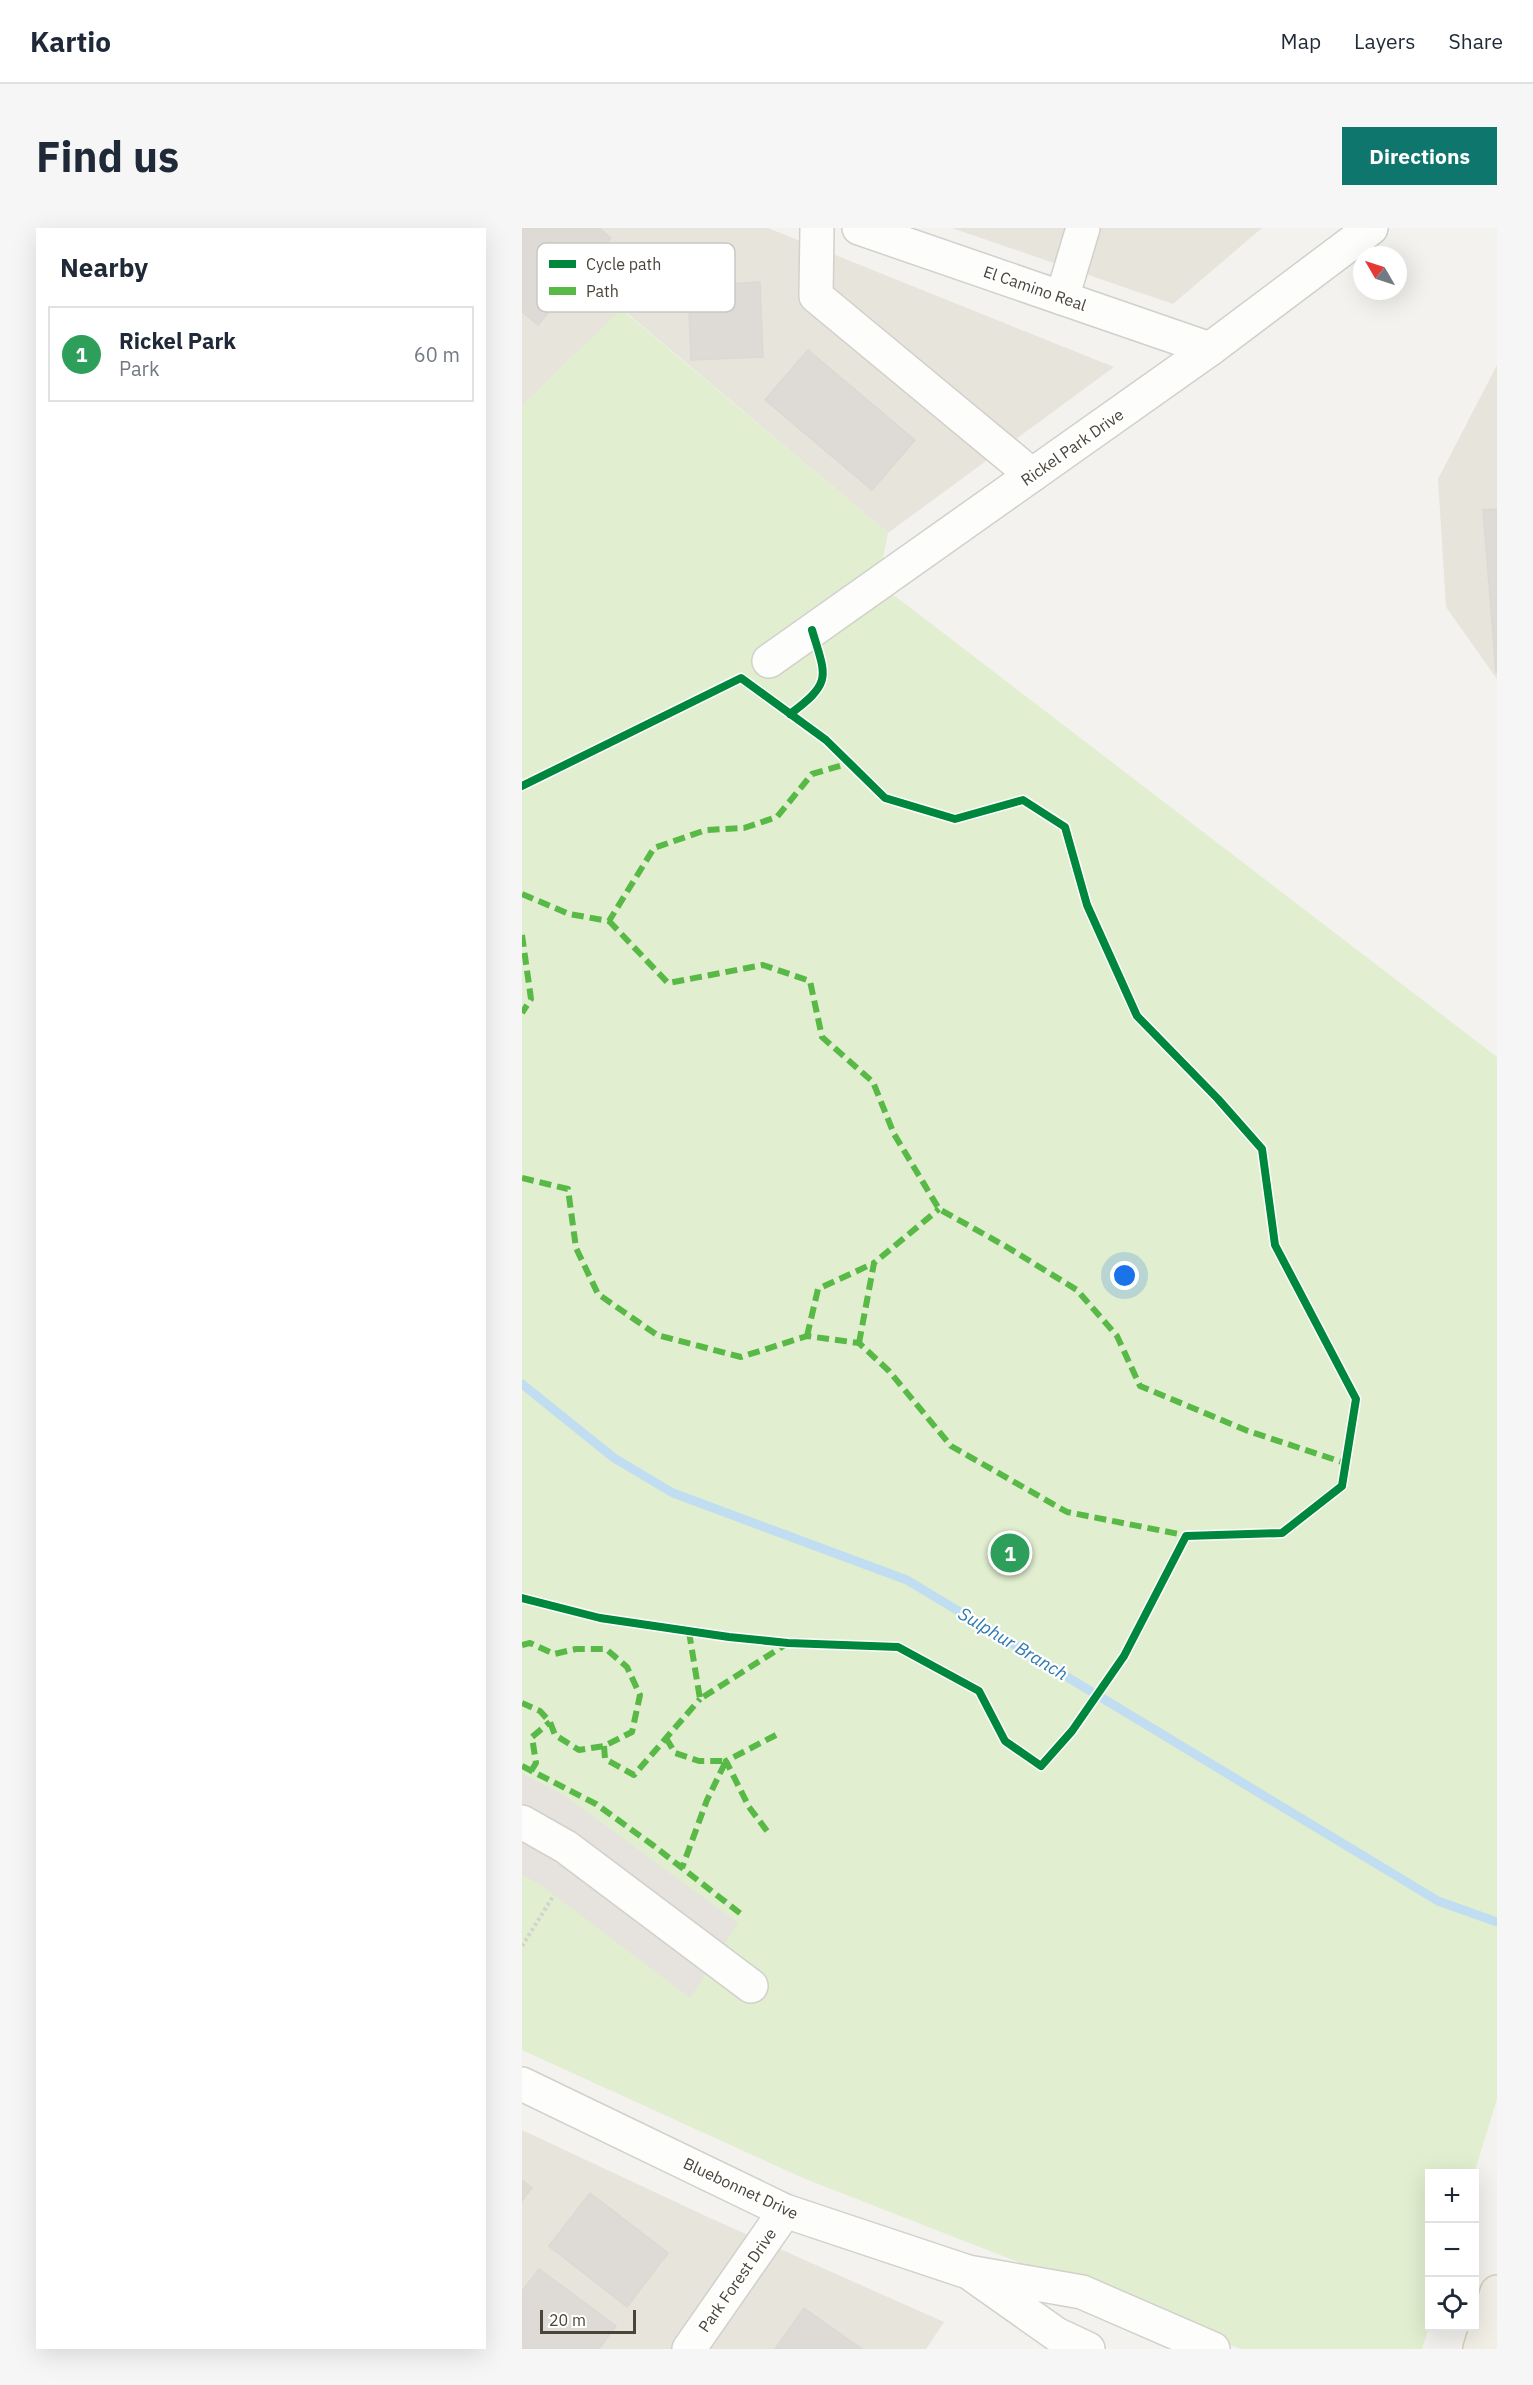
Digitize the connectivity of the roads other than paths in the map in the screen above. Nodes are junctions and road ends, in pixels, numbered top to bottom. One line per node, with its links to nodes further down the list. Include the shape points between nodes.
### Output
1 (817, 228): 7 (street, via 816,297)
2 (859, 228): 5 (street, El Camino Real)
3 (1083, 228): 5 (street)
4 (1371, 228): 6 (street, Rickel Park Drive)
5 (1062, 298): 6 (street, El Camino Real)
6 (1210, 349): 7 (street, Rickel Park Drive)
7 (1032, 475): 8 (street, Rickel Park Drive)
8 (769, 661)
9 (522, 1822): 10 (street, via 566,1847)
10 (751, 1986)
11 (522, 2084): 12 (street, Bluebonnet Drive)
12 (785, 2211): 13 (street, Bluebonnet Drive); 15 (street, Park Forest Drive)
13 (968, 2272): 16 (street, Bluebonnet Drive, via 1056,2334); 17 (street, Bluebonnet Drive, via 1082,2292)
14 (1497, 2292): 18 (main road)
15 (689, 2349)
16 (1088, 2349)
17 (1213, 2349)
18 (1480, 2349)

